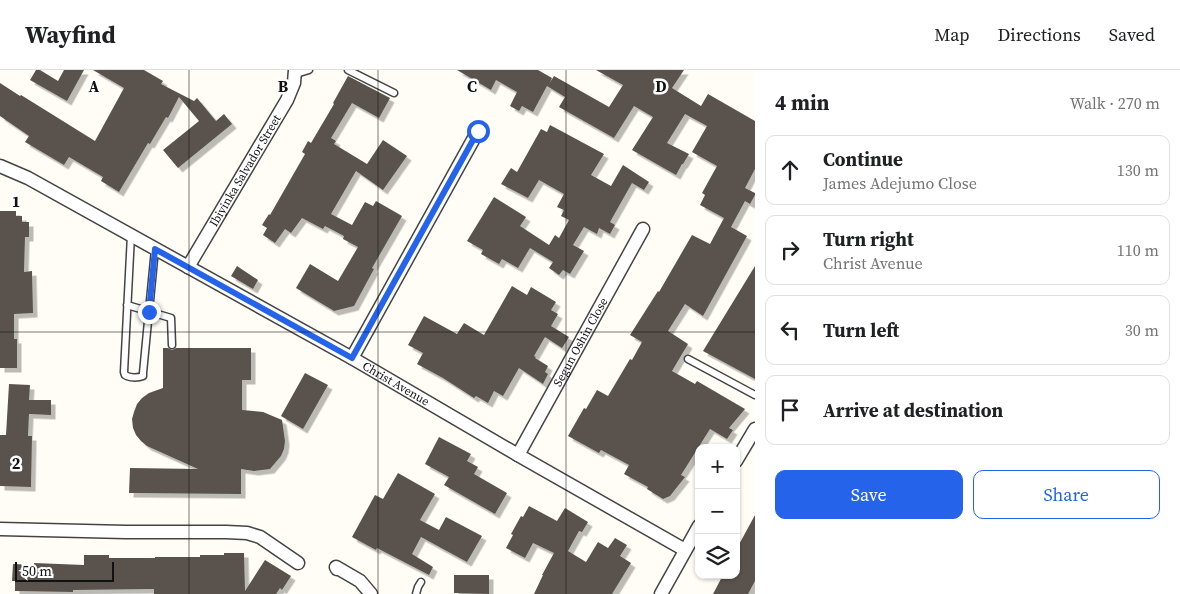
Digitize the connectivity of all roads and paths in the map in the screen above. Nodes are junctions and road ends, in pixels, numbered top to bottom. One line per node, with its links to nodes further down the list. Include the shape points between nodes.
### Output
1 (309, 70): 3 (lane)
2 (348, 70): 4 (lane)
3 (295, 72): 10 (street, Ibiyinka Salvador Street, via 294,84 286,100)
4 (394, 93)
5 (478, 131): 14 (street)
6 (0, 166): 8 (street, Christ Avenue)
7 (644, 229): 18 (street, Segun Oshin Close)
8 (131, 235): 9 (street, Christ Avenue); 11 (lane)
9 (155, 249): 10 (street, Christ Avenue); 12 (lane)
10 (188, 267): 14 (street, Christ Avenue)
11 (127, 305): 12 (lane); 12 (lane, via 124,372 128,377 143,376)
12 (149, 312): 13 (lane, via 171,318)
13 (172, 345)
14 (352, 358): 18 (street, Christ Avenue)
15 (688, 359): 16 (lane)
16 (755, 395)
17 (755, 429): 19 (street)
18 (518, 455): 22 (street, Christ Avenue)
19 (740, 455)
20 (0, 529): 23 (street, via 247,534 260,538)
21 (695, 533): 22 (street)
22 (685, 550): 28 (street)
23 (298, 563)
24 (337, 569): 26 (street, via 360,581)
25 (421, 582): 27 (lane)
26 (371, 594)
27 (416, 594)
28 (662, 594)

